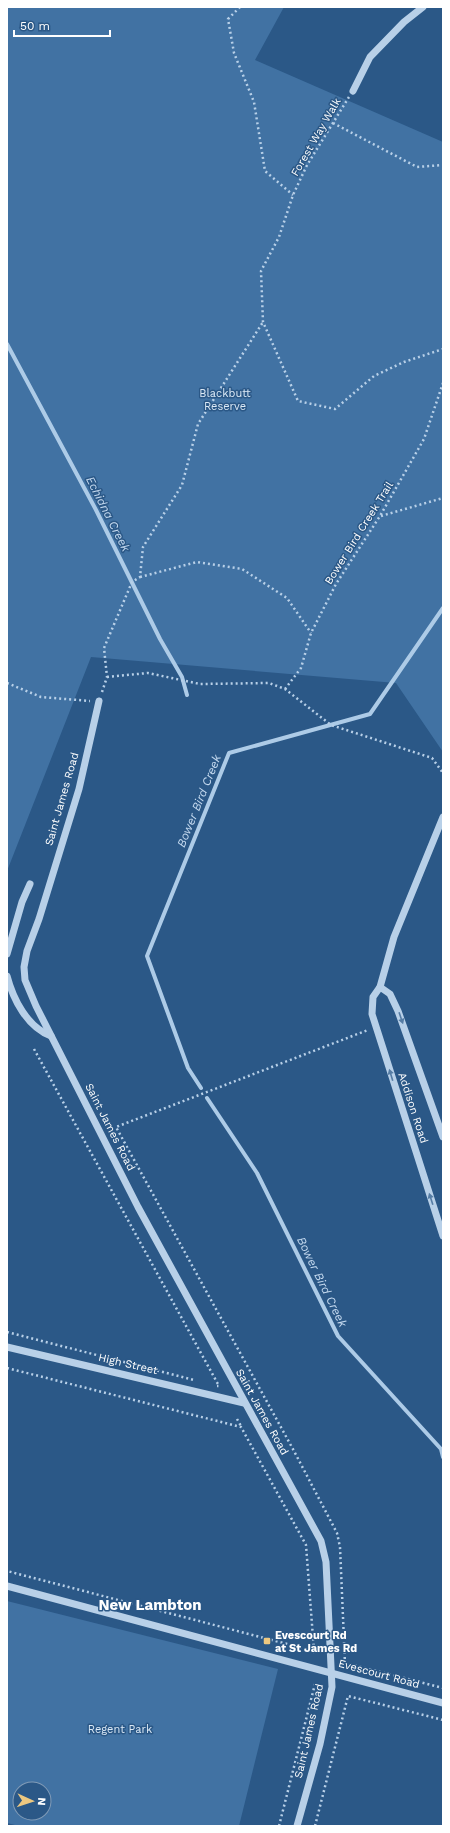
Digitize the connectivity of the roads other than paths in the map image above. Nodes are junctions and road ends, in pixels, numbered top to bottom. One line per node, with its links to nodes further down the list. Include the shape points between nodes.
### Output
1 (423, 7): 2 (street, via 404,22 370,57)
2 (353, 91)
3 (99, 701): 9 (street, Saint James Road, via 79,789 27,951 24,968 24,980)
4 (443, 817): 8 (street, Addison Road, via 394,938)
5 (30, 884): 6 (street)
6 (7, 954)
7 (7, 976): 9 (street, via 18,1004 33,1026)
8 (380, 986): 10 (street, Addison Road, one-way to 10, via 390,994 398,1011); 11 (street, Addison Road, one-way to 8, via 372,1014 373,997)
9 (51, 1036): 13 (street, Saint James Road)
10 (443, 1137)
11 (443, 1236)
12 (7, 1347): 13 (street, High Street)
13 (244, 1404): 15 (street, Saint James Road, via 321,1541 326,1562)
14 (7, 1586): 15 (street, Evescourt Road)
15 (332, 1673): 16 (street, Evescourt Road); 17 (street, Saint James Road, via 332,1687 320,1744)
16 (443, 1703)
17 (297, 1826)

